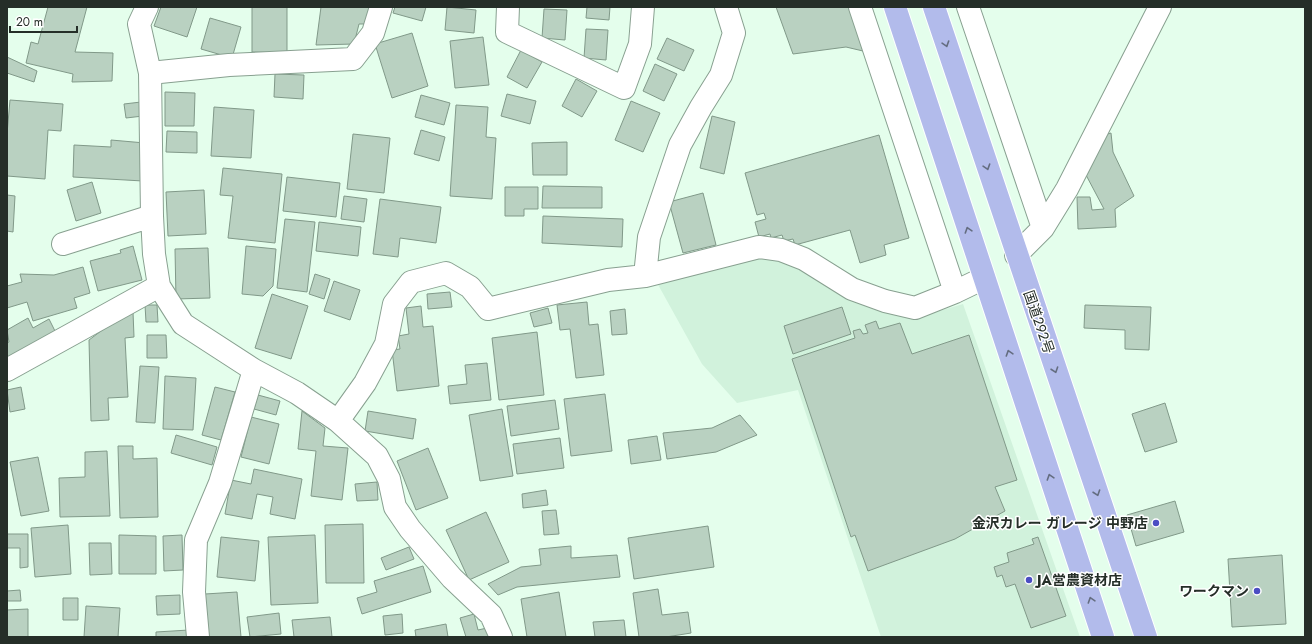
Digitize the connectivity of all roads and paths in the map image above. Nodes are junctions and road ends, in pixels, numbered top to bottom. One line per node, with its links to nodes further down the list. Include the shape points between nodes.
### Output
1 (147, 7): 11 (street, via 139,24)
2 (381, 7): 11 (street, via 373,33 353,58 229,65)
3 (508, 7): 4 (street, via 506,32 624,88 640,44)
4 (643, 7)
5 (726, 7): 16 (street, via 734,33 721,75 700,107 680,146 649,237)
6 (860, 7): 19 (street)
7 (895, 7): 17 (highway, one-way to 7)
8 (934, 7): 15 (highway, 国道292号, one-way to 15)
9 (968, 7): 13 (street)
10 (1160, 7): 13 (street, via 1067,189)
11 (150, 73): 12 (street)
12 (152, 216): 14 (street); 18 (street)
13 (1043, 228): 15 (street)
14 (63, 244)
15 (1016, 255): 26 (highway, 国道292号, one-way to 26)
16 (645, 276): 19 (street, via 759,247 781,250 804,259 852,289 915,308); 22 (street, via 608,280 488,309 470,286 446,272 412,282 394,304 386,344 366,383)
17 (984, 278): 19 (street); 25 (highway, one-way to 17)
18 (159, 286): 20 (street); 21 (street, via 183,324)
19 (955, 292)
20 (7, 370)
21 (254, 370): 22 (street, via 297,393); 23 (street, via 220,483 196,540 194,592)
22 (338, 421): 24 (street, via 377,456 389,479 395,507 410,530 452,578 491,615)
23 (198, 637)
24 (501, 637)
25 (1103, 637)
26 (1146, 637)

